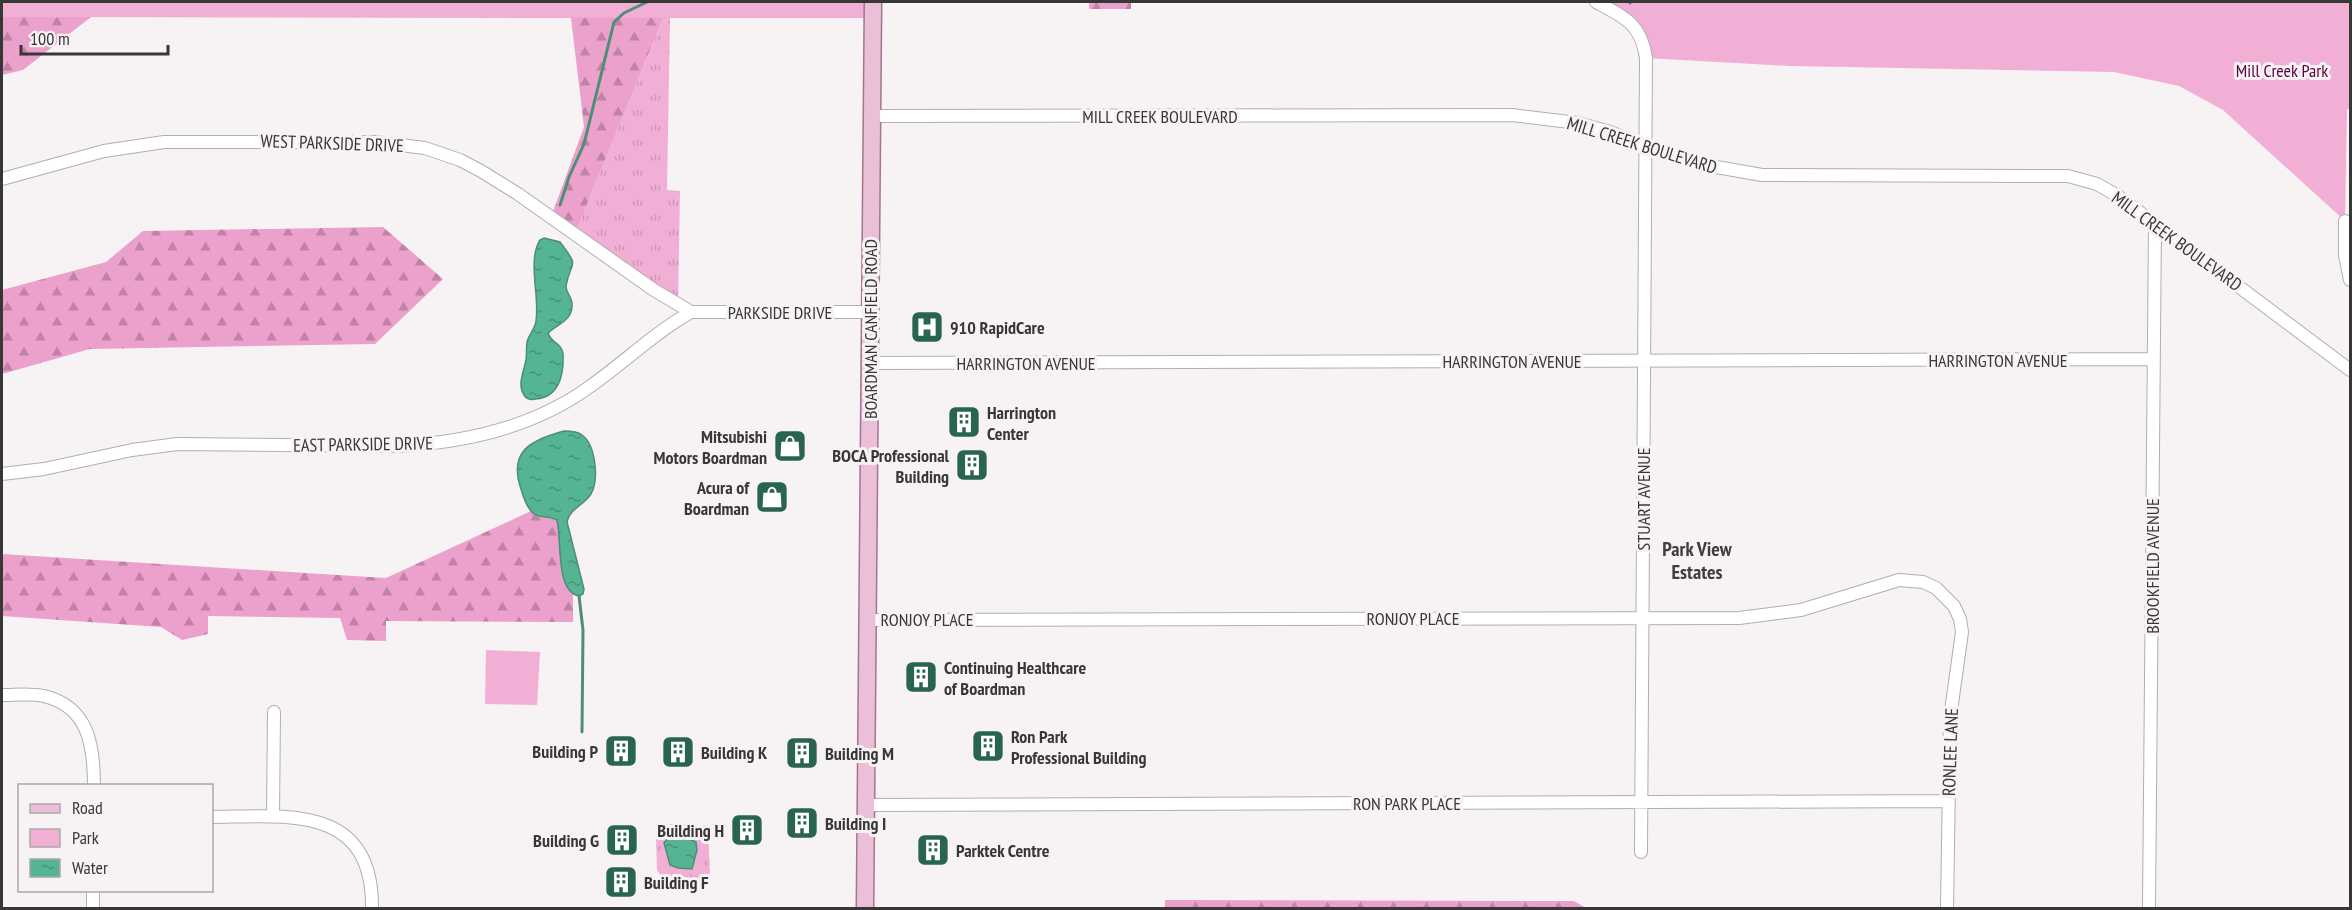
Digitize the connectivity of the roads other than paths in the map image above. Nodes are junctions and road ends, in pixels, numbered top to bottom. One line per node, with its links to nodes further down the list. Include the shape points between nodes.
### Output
1 (873, 2): 3 (main road, BOARDMAN CANFIELD ROAD)
2 (1596, 2): 4 (street, STUART AVENUE, via 1630,22 1644,44)
3 (872, 116): 4 (street, MILL CREEK BOULEVARD, via 1512,115 1578,123); 10 (main road, BOARDMAN CANFIELD ROAD)
4 (1645, 145): 7 (street, MILL CREEK BOULEVARD, via 1705,165 1762,175 2068,176 2108,190); 12 (street, STUART AVENUE)
5 (2, 179): 9 (street, WEST PARKSIDE DRIVE, via 104,151 164,142 375,142 425,148 482,171)
6 (2345, 220): 8 (street, via 2344,255)
7 (2155, 223): 11 (street, BROOKFIELD AVENUE); 14 (street, MILL CREEK BOULEVARD)
8 (2350, 280)
9 (691, 312): 10 (street, PARKSIDE DRIVE); 15 (street, EAST PARKSIDE DRIVE, via 567,402 536,418 485,435 437,444 395,446 177,444 44,470)
10 (870, 312): 13 (main road, BOARDMAN CANFIELD ROAD)
11 (2154, 359): 12 (street, HARRINGTON AVENUE); 33 (street, BROOKFIELD AVENUE)
12 (1643, 361): 13 (street, HARRINGTON AVENUE); 17 (street, STUART AVENUE)
13 (869, 363): 18 (main road, BOARDMAN CANFIELD ROAD)
14 (2350, 370)
15 (2, 474)
16 (1948, 599): 17 (street, RONJOY PLACE, via 1923,582 1899,580 1779,614); 22 (street, RONLEE LANE, via 1957,612 1962,632 1950,718)
17 (1642, 618): 18 (street, RONJOY PLACE); 23 (street, STUART AVENUE)
18 (868, 620): 24 (main road, BOARDMAN CANFIELD ROAD)
19 (2, 695): 21 (street, via 44,696 62,703 79,718 93,747)
20 (274, 712): 25 (street)
21 (94, 784)
22 (1948, 801): 23 (street, RON PARK PLACE); 32 (street, RONLEE LANE)
23 (1641, 802): 24 (street, RON PARK PLACE); 27 (street, STUART AVENUE)
24 (866, 805): 31 (main road, BOARDMAN CANFIELD ROAD)
25 (273, 816): 26 (street); 30 (street, via 319,822 349,840 368,868)
26 (213, 817)
27 (1641, 852)
28 (93, 892): 29 (street)
29 (93, 909)
30 (372, 909)
31 (865, 909)
32 (1947, 909)
33 (2149, 909)

